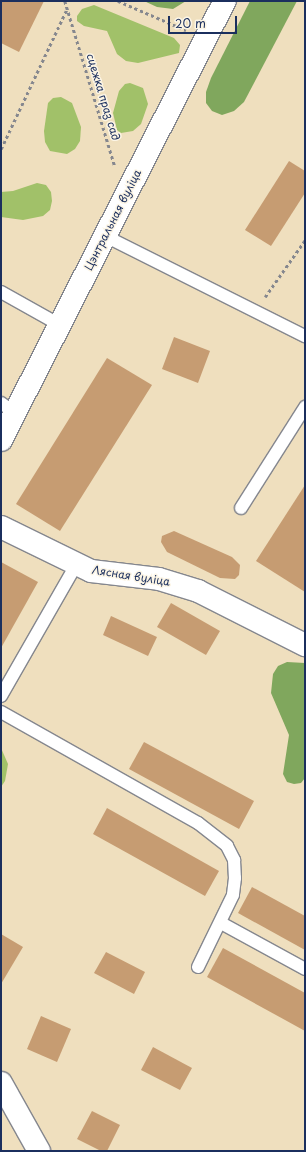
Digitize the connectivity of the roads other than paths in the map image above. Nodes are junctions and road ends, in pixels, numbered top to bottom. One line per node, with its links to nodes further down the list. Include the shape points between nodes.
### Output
1 (225, 1): 2 (street, Цэнтральная вуліца)
2 (105, 236): 4 (street, Цэнтральная вуліца); 5 (lane)
3 (1, 292): 4 (lane)
4 (60, 325): 7 (street, Цэнтральная вуліца)
5 (305, 336)
6 (305, 407): 9 (lane)
7 (8, 408): 8 (street, Цэнтральная вуліца)
8 (1, 440)
9 (241, 508)
10 (1, 527): 11 (street, Лясная вуліца)
11 (76, 565): 12 (street, Лясная вуліца, via 104,574 178,583); 13 (lane)
12 (305, 646)
13 (1, 696)
14 (1, 712): 15 (lane, via 214,834 227,846 234,860 235,878 233,895)
15 (221, 923): 16 (lane); 17 (lane)
16 (198, 967)
17 (305, 969)
18 (1, 1084): 19 (street)
19 (39, 1151)

